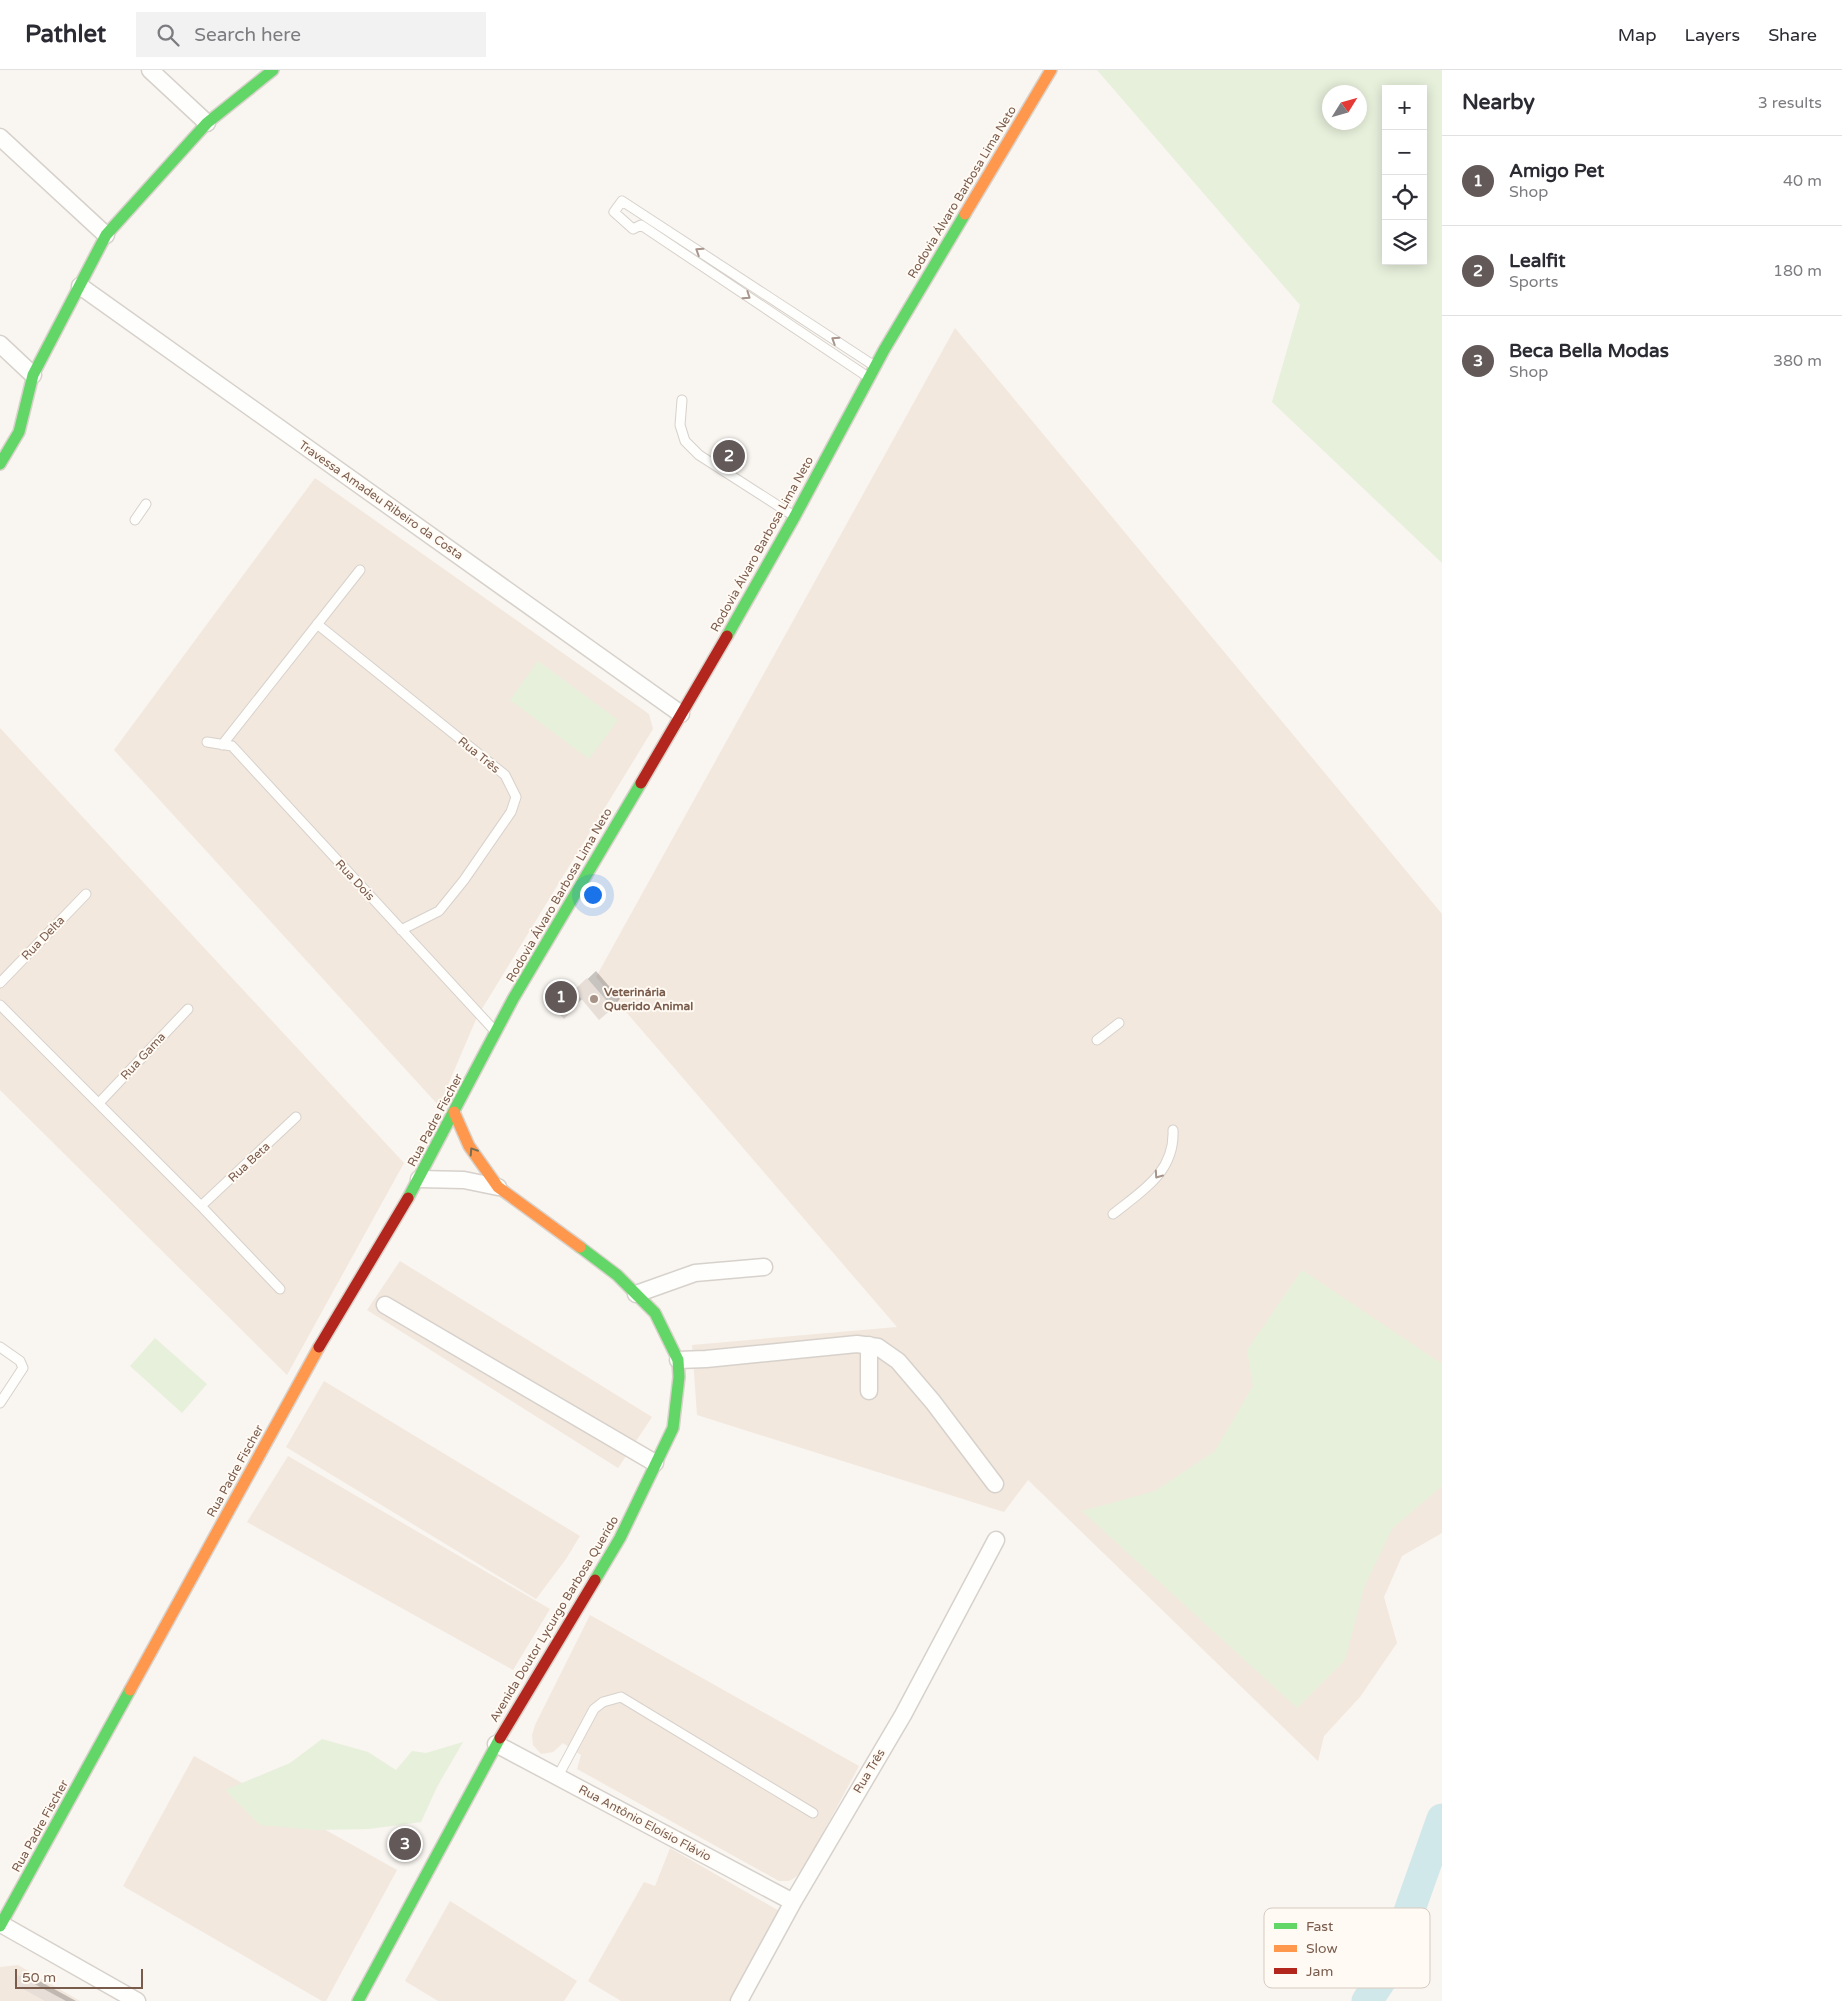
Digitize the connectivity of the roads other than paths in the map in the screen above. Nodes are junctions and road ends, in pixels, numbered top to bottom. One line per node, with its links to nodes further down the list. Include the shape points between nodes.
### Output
1 (150, 70): 4 (street)
2 (274, 70): 4 (main road)
3 (1051, 70): 9 (main road, Rodovia Álvaro Barbosa Lima Neto)
4 (207, 123): 6 (main road)
5 (0, 136): 6 (street)
6 (106, 235): 7 (main road)
7 (80, 286): 10 (main road); 19 (street, Travessa Amadeu Ribeiro da Costa)
8 (0, 344): 10 (street)
9 (876, 366): 11 (main road, Rodovia Álvaro Barbosa Lima Neto); 11 (lane, one-way to 11, via 622,201 614,212 633,229 641,225)
10 (33, 374): 13 (main road, via 19,432)
11 (869, 378): 15 (main road, Rodovia Álvaro Barbosa Lima Neto)
12 (682, 400): 15 (lane, via 680,425 685,441 699,456)
13 (0, 464)
14 (146, 504): 16 (lane)
15 (795, 516): 19 (main road, Rodovia Álvaro Barbosa Lima Neto)
16 (135, 520)
17 (360, 570): 18 (lane)
18 (317, 624): 21 (lane); 23 (lane, Rua Três, via 505,775 516,797 511,812 439,911)
19 (681, 714): 28 (main road, Rodovia Álvaro Barbosa Lima Neto)
20 (207, 742): 21 (lane, Rua Dois)
21 (222, 745): 23 (lane, Rua Dois, via 232,746)
22 (86, 894): 24 (lane, Rua Delta)
23 (401, 930): 28 (lane, Rua Dois)
24 (0, 983)
25 (0, 1005): 30 (lane)
26 (188, 1009): 30 (lane, Rua Gama)
27 (1119, 1023): 29 (lane)
28 (496, 1032): 31 (main road, Rua Padre Fischer)
29 (1097, 1040)
30 (99, 1103): 36 (lane)
31 (454, 1112): 34 (main road, Rua Padre Fischer); 35 (main road, Avenida Doutor Lycurgo Barbosa Querido, one-way to 31, via 469,1146)
32 (296, 1117): 36 (lane, Rua Beta)
33 (1173, 1130): 37 (lane, one-way to 37, via 1171,1156 1153,1183)
34 (419, 1179): 35 (street, via 464,1180); 54 (main road, Rua Padre Fischer, via 308,1366)
35 (498, 1187): 40 (main road, Avenida Doutor Lycurgo Barbosa Querido, via 617,1275)
36 (201, 1206): 39 (lane)
37 (1113, 1214)
38 (764, 1266): 40 (street, via 695,1273)
39 (280, 1290)
40 (636, 1294): 44 (main road, Avenida Doutor Lycurgo Barbosa Querido, via 655,1313)
41 (386, 1305): 47 (street)
42 (868, 1344): 44 (street); 45 (street); 48 (street, via 888,1352 898,1361)
43 (0, 1347): 46 (lane, via 20,1361 23,1368)
44 (678, 1360): 47 (main road, Avenida Doutor Lycurgo Barbosa Querido, via 673,1428)
45 (869, 1391)
46 (0, 1403)
47 (655, 1463): 50 (main road, Avenida Doutor Lycurgo Barbosa Querido, via 620,1538)
48 (996, 1484)
49 (996, 1540): 53 (street, Rua Três, via 903,1716)
50 (496, 1744): 51 (street, Rua Antônio Eloísio Flávio); 56 (main road, Avenida Doutor Lycurgo Barbosa Querido)
51 (558, 1776): 52 (lane, via 594,1710 603,1702 621,1697); 53 (street, Rua Antônio Eloísio Flávio)
52 (813, 1812)
53 (792, 1902): 57 (street, Rua Três)
54 (0, 1925): 55 (street)
55 (136, 2001)
56 (358, 2001)
57 (739, 2001)

